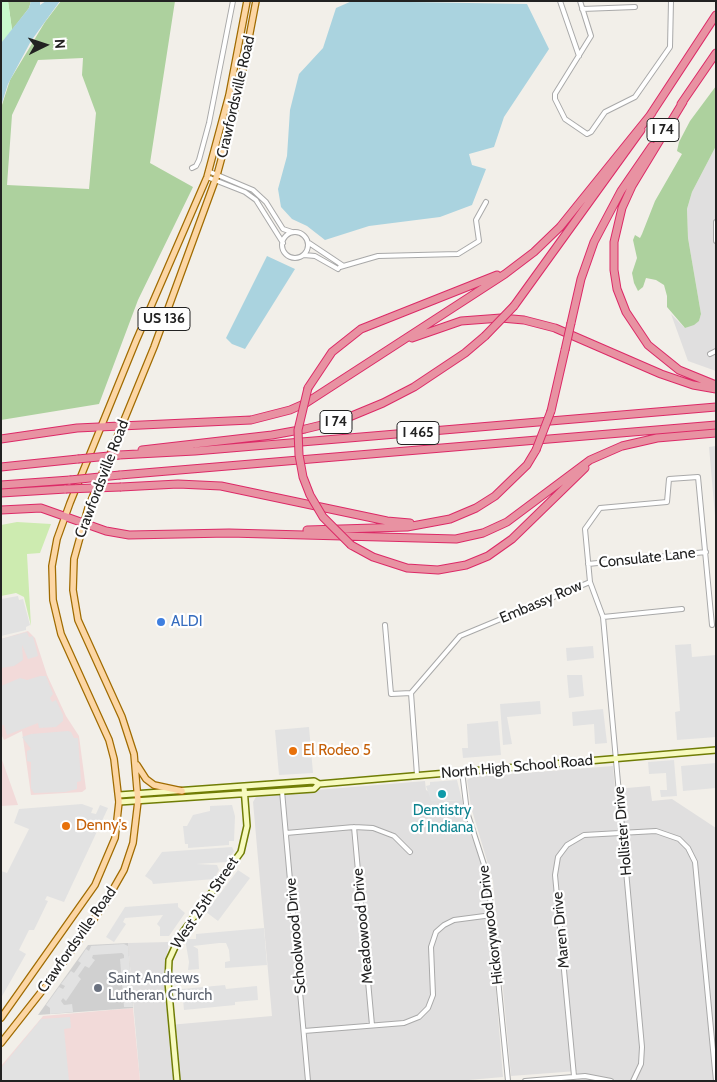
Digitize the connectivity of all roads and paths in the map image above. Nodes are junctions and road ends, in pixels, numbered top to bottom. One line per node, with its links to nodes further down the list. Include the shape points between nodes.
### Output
1 (233, 1): 14 (street, Crawfordsville Road, via 210,123 199,160)
2 (247, 1): 15 (main road, Crawfordsville Road / US 136, via 229,95)
3 (256, 1): 16 (main road, Crawfordsville Road / US 136, via 237,101)
4 (560, 1): 11 (street)
5 (580, 1): 8 (street)
6 (671, 1): 11 (street, via 670,47 635,98 605,112 587,134 565,119 555,99)
7 (636, 7): 8 (street)
8 (582, 9): 11 (street, via 591,36)
9 (716, 14): 13 (highway, I 74)
10 (716, 53): 12 (highway, I 74)
11 (579, 56)
12 (683, 102): 29 (highway, via 622,208 614,242 614,270 626,312 648,345 678,370); 45 (highway, I 74, bridge, via 606,218 585,268 551,411 536,450 513,480 485,503 450,519)
13 (652, 113): 24 (highway, via 560,227); 37 (highway, I 74, bridge, via 514,306 465,353 414,387 342,420 297,431 164,446)
14 (192, 168)
15 (207, 174): 16 (street); 33 (main road, Crawfordsville Road / US 136)
16 (216, 177): 19 (street, via 249,187 259,194 282,229); 22 (street, via 256,200); 34 (main road, Crawfordsville Road / US 136)
17 (486, 202): 25 (street, via 476,220 479,241 458,254 378,256)
18 (716, 222): 20 (street)
19 (292, 232): 21 (street, via 302,234); 22 (street)
20 (716, 241)
21 (308, 242): 23 (street); 25 (street)
22 (283, 243): 23 (street, via 288,256)
23 (302, 256): 25 (street, via 315,256)
24 (527, 257): 26 (highway); 38 (highway, bridge, via 483,281 361,329 332,352 308,388 298,430 299,454 310,495 323,517 351,545 373,557 407,568 447,569 495,552)
25 (340, 267)
26 (387, 351): 30 (highway, via 420,334 461,321 524,320 555,328 661,374); 34 (highway, via 306,403 274,415 232,422)
27 (716, 351): 28 (street)
28 (710, 354)
29 (716, 384)
30 (716, 389)
31 (716, 407): 37 (highway, I 465, via 195,452)
32 (716, 425): 40 (highway, I 465, bridge)
33 (100, 428): 34 (highway); 36 (highway); 43 (main road, Crawfordsville Road / US 136)
34 (121, 428): 44 (main road, Crawfordsville Road / US 136)
35 (716, 433): 38 (highway, via 640,441)
36 (1, 439)
37 (120, 455): 39 (highway, I 465, bridge)
38 (598, 456): 46 (highway, via 507,522 465,538)
39 (1, 467)
40 (1, 485)
41 (1, 493): 45 (highway, I 74, bridge, via 178,484 221,486 386,521)
42 (1, 510): 43 (highway, via 35,507)
43 (65, 516): 44 (highway); 66 (main road, Crawfordsville Road, via 52,566 55,614 62,639 109,740)
44 (84, 522): 46 (highway, via 106,531 130,535); 57 (main road, Crawfordsville Road, via 73,570 76,611 125,725)
45 (423, 524): 46 (highway)
46 (229, 533)
47 (706, 552): 48 (street, Consulate Lane); 48 (street, Embassy Row, via 698,478 669,479 667,502 600,508 585,529); 53 (street)
48 (588, 564): 49 (street, Embassy Row)
49 (590, 582): 51 (street, Hollister Drive); 54 (street, Embassy Row, via 460,636)
50 (682, 609): 51 (street)
51 (603, 617): 56 (street, Hollister Drive)
52 (385, 625): 54 (street, via 391,694)
53 (712, 625)
54 (411, 693): 59 (street)
55 (716, 750): 56 (street, North High School Road)
56 (616, 759): 58 (street, North High School Road); 70 (street, Hollister Drive)
57 (135, 761): 62 (main road, via 150,782); 64 (main road, Crawfordsville Road)
58 (462, 771): 59 (street, North High School Road); 73 (street, Hickorywood Drive, via 468,812 488,877)
59 (417, 775): 60 (street, North High School Road)
60 (319, 784): 61 (street, North High School Road, via 314,781); 63 (street, North High School Road, via 314,789)
61 (244, 787): 62 (street, North High School Road); 65 (street, West 25th Street)
62 (182, 791): 64 (street, North High School Road)
63 (282, 791): 65 (street, North High School Road); 71 (street, Schoolwood Drive)
64 (138, 794): 66 (street, North High School Road); 67 (main road, Crawfordsville Road)
65 (244, 794): 67 (street, North High School Road); 81 (street, West 25th Street, via 247,826 241,852 180,936 169,960)
66 (119, 795): 68 (main road, Crawfordsville Road)
67 (138, 801): 68 (street, North High School Road); 78 (main road, Crawfordsville Road, via 129,855 112,893 54,977)
68 (119, 802): 74 (main road, Crawfordsville Road, via 115,838 99,877)
69 (354, 826): 71 (street); 72 (street, via 388,833); 75 (street, Meadowood Drive)
70 (623, 832): 77 (street, Maren Drive, via 667,833 682,842 692,854 697,868); 79 (street, Maren Drive, via 577,837 562,850 556,866); 86 (street, Hollister Drive, via 642,1052)
71 (286, 833): 76 (street, Schoolwood Drive)
72 (410, 852)
73 (492, 916): 75 (street, via 458,918 442,926 431,947 434,992 429,1006 418,1018 410,1021); 83 (street, Hickorywood Drive)
74 (1, 1018)
75 (372, 1025): 76 (street)
76 (304, 1031): 82 (street, Schoolwood Drive)
77 (714, 1035): 87 (street, Maren Drive)
78 (1, 1043)
79 (574, 1076): 80 (street); 85 (street, via 596,1076)
80 (545, 1080): 84 (street)
81 (177, 1081)
82 (308, 1081)
83 (508, 1081)
84 (525, 1081)
85 (611, 1081)
86 (634, 1081)
87 (716, 1081)

